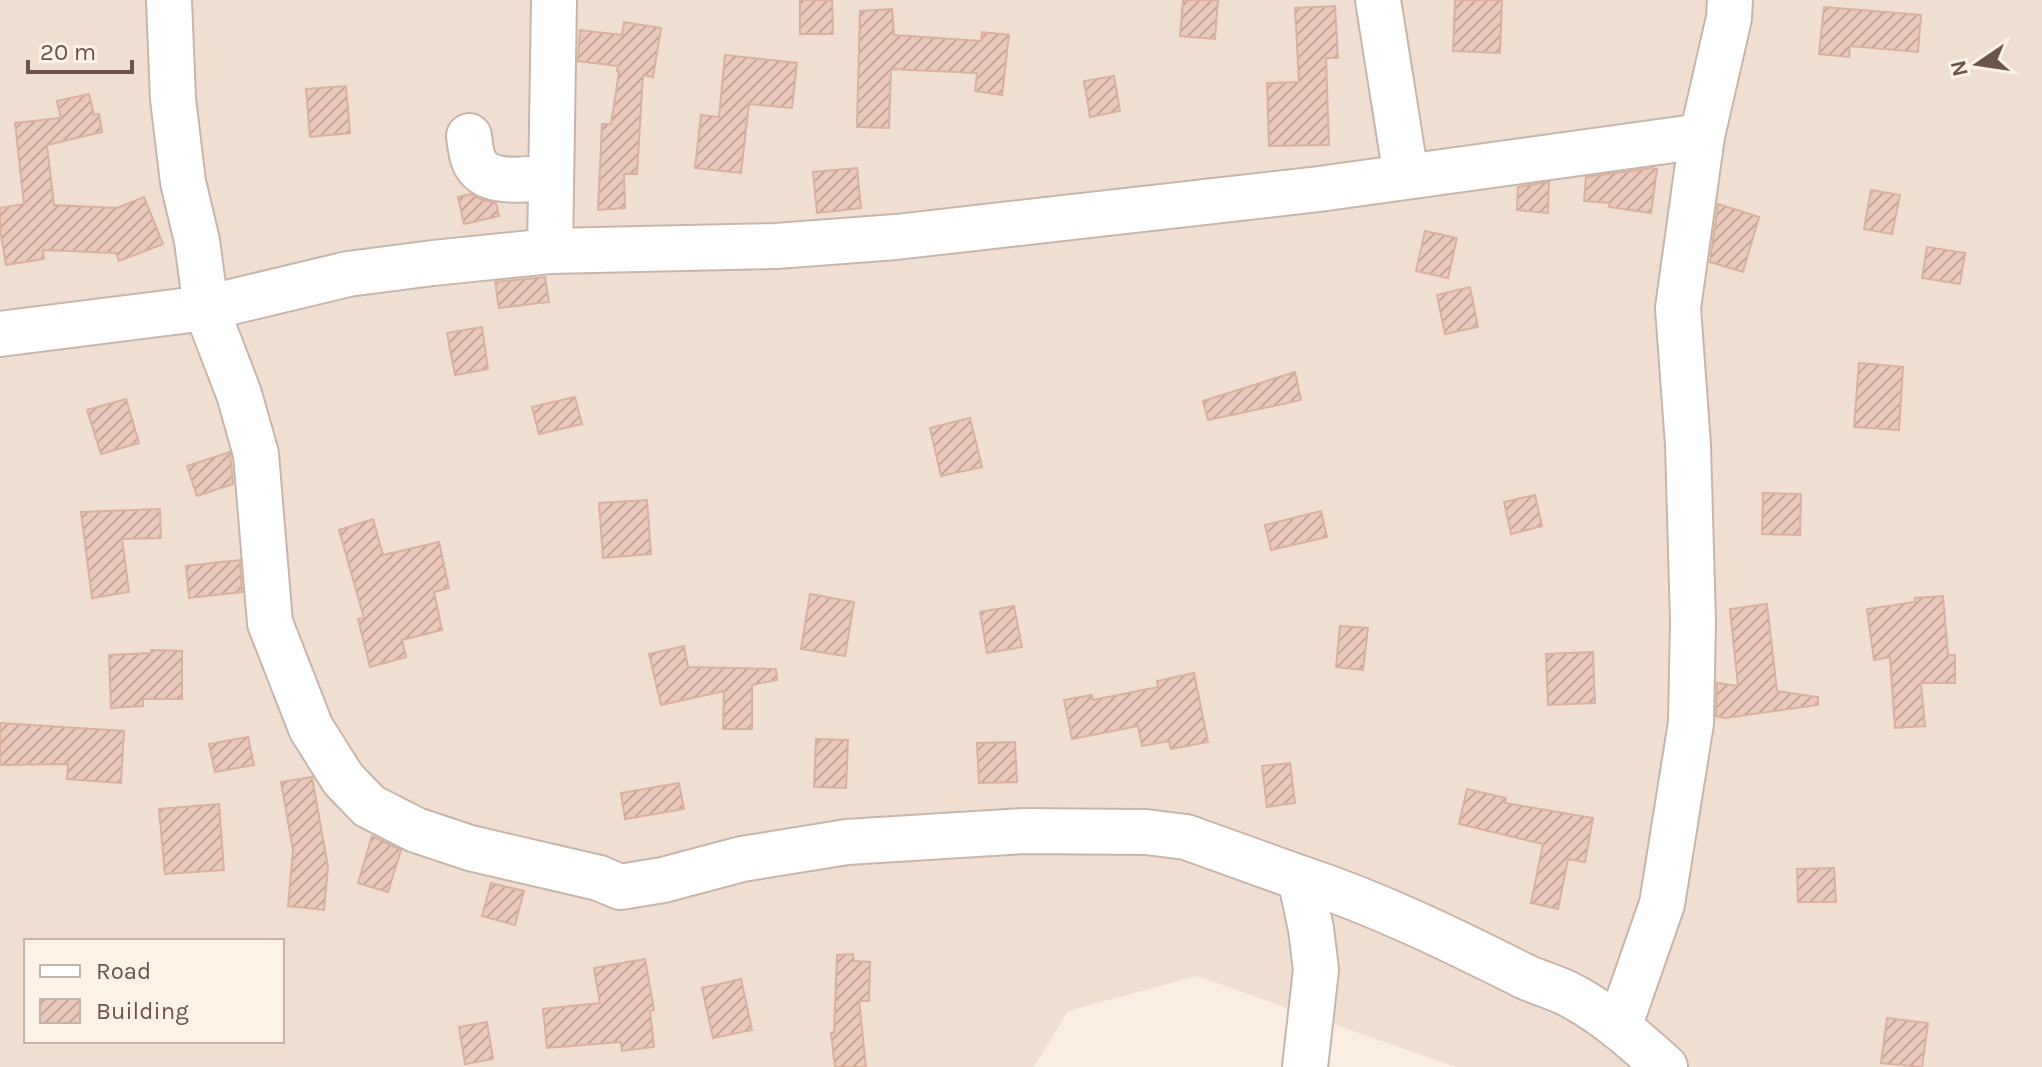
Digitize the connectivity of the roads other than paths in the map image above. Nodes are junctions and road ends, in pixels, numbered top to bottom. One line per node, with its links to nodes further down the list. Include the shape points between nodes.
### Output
1 (169, 0): 10 (street, via 173,99)
2 (554, 0): 8 (street)
3 (1378, 0): 7 (street)
4 (1730, 0): 6 (street)
5 (469, 136): 8 (street, via 474,162 484,174)
6 (1702, 136): 7 (street); 13 (street, via 1678,308 1689,489 1691,723 1662,904)
7 (1406, 176): 9 (street, via 896,237 776,246)
8 (551, 178): 9 (street)
9 (550, 251): 10 (street, via 348,274)
10 (206, 308): 11 (street); 12 (street, via 256,454 270,623 311,728 343,779 369,806 416,830 470,848 620,887 847,842 1024,831 1186,837)
11 (3, 343)
12 (1300, 878): 13 (street, via 1395,913 1572,995); 14 (street, via 1316,970)
13 (1619, 1027): 15 (street)
14 (1305, 1067)
15 (1665, 1067)

